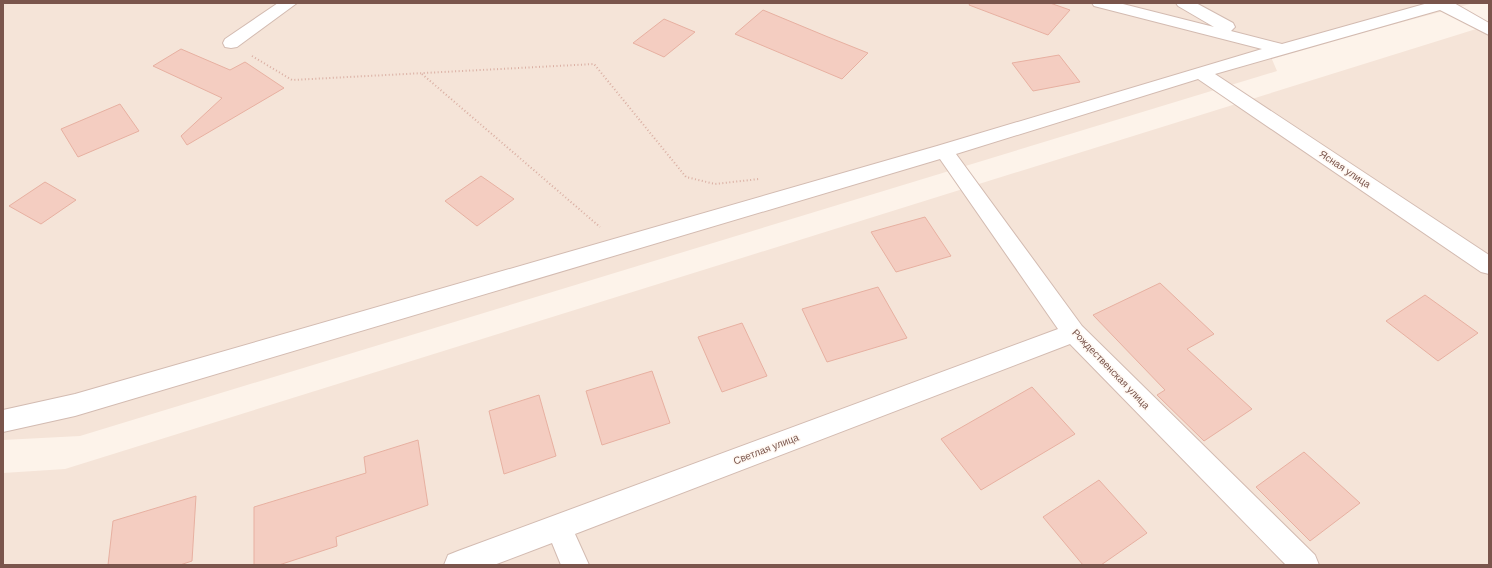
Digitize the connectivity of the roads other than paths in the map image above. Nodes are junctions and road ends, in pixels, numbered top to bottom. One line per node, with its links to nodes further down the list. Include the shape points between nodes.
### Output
1 (289, 3): 7 (street)
2 (1100, 3): 6 (street)
3 (1184, 3): 6 (street)
4 (1444, 4): 5 (street); 8 (street)
5 (1489, 30)
6 (1249, 40): 8 (street)
7 (231, 43)
8 (1284, 49): 9 (street)
9 (1200, 72): 10 (street); 11 (street, Ясная улица)
10 (944, 151): 12 (street, Рождественская улица); 13 (street, via 75,405)
11 (1489, 266)
12 (1074, 332): 14 (street, Светлая улица); 17 (street, Рождественская улица)
13 (3, 421)
14 (559, 528): 15 (street, Светлая улица); 16 (street)
15 (458, 565)
16 (575, 565)
17 (1305, 565)

